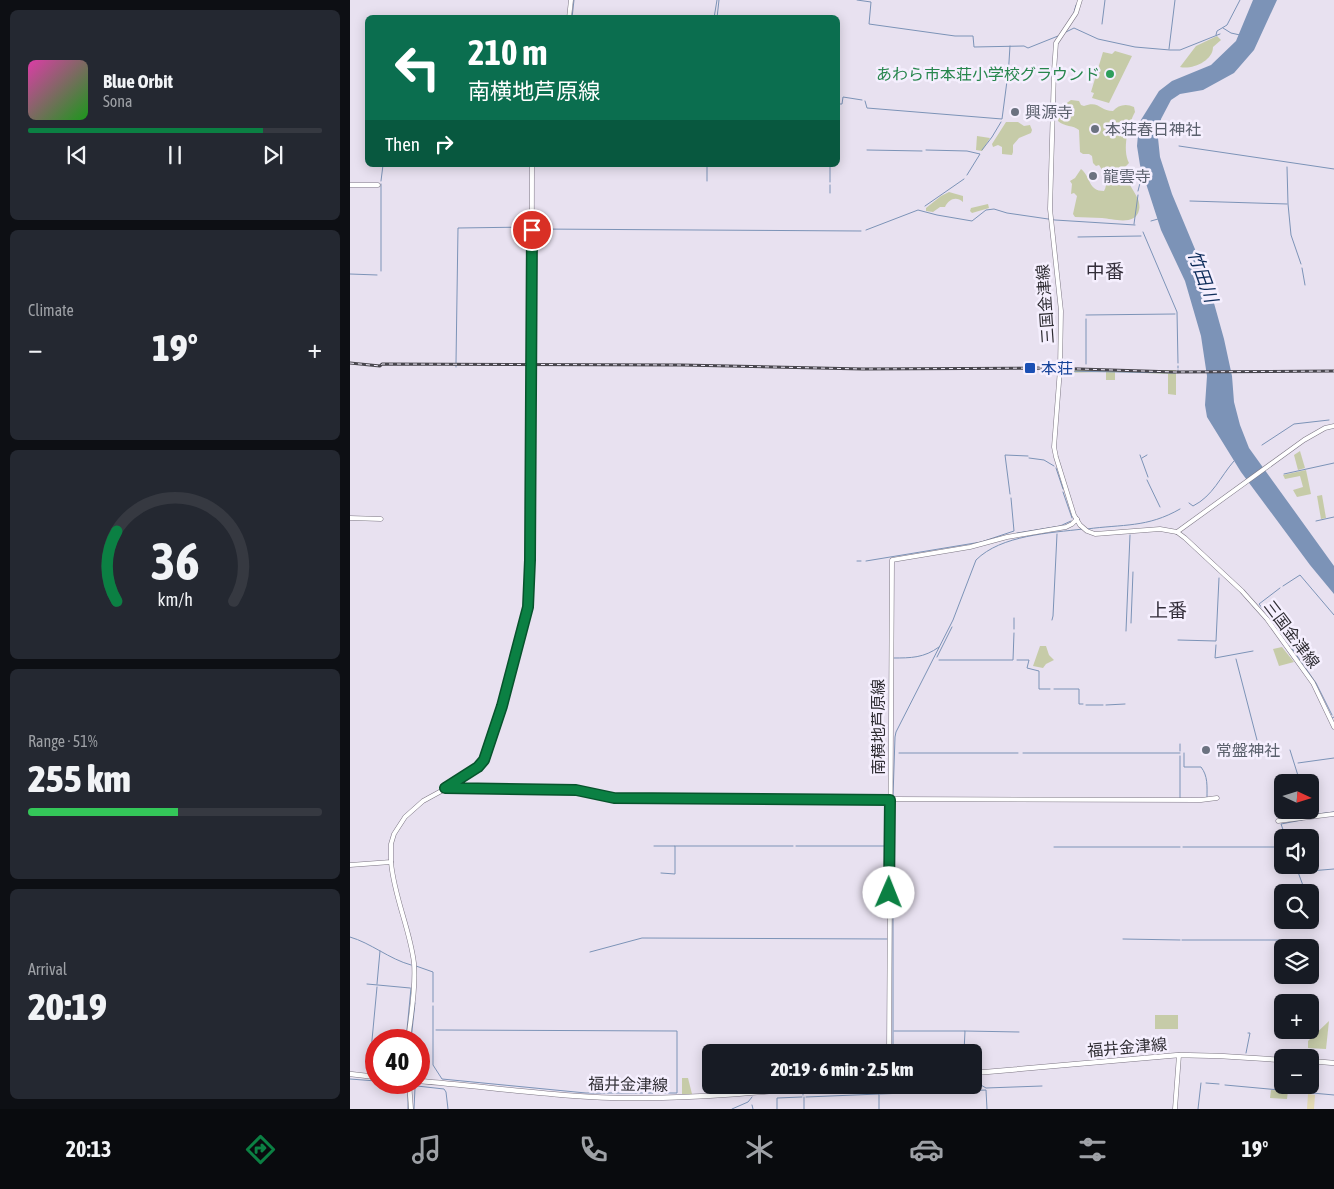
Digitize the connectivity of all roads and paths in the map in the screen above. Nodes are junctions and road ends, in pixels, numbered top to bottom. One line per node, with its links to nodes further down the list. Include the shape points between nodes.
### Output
1 (571, 0): 3 (main road)
2 (1080, 0): 10 (main road, 三国金津線, via 1076,14 1056,43 1051,220 1061,311 1055,452)
3 (569, 15)
4 (532, 167): 13 (main road, via 528,607 484,760)
5 (350, 185): 6 (main road)
6 (378, 185)
7 (1334, 426): 11 (main road, via 1304,440)
8 (350, 518): 9 (main road)
9 (381, 519)
10 (1077, 520): 11 (main road, via 1095,534 1160,529); 15 (main road, 南横地芦原線, via 1066,527 892,560)
11 (1177, 532): 12 (main road, 三国金津線, via 1255,605 1309,676)
12 (1334, 727)
13 (445, 788): 15 (main road, via 576,790 614,798); 18 (main road, via 405,817 394,834)
14 (1218, 798): 15 (main road)
15 (893, 800): 21 (main road)
16 (1334, 814): 17 (main road)
17 (1278, 821)
18 (391, 862): 19 (main road); 20 (main road, via 414,964)
19 (350, 865)
20 (409, 1029)
21 (889, 1044)
22 (1179, 1055): 23 (main road, 福井金津線); 26 (main road, 福井金津線); 33 (main road)
23 (1274, 1059)
24 (1319, 1062): 25 (main road)
25 (1334, 1063)
26 (982, 1072)
27 (350, 1074): 28 (main road)
28 (365, 1075)
29 (430, 1082): 31 (main road, 福井金津線, via 574,1096 642,1098)
30 (410, 1094): 32 (main road)
31 (727, 1094)
32 (411, 1109)
33 (1175, 1109)

